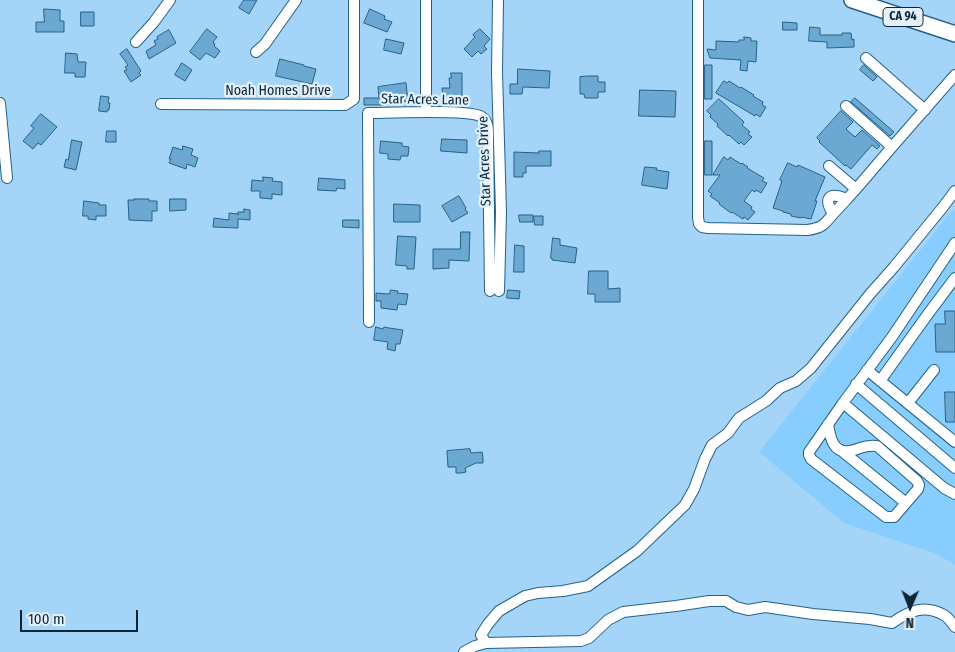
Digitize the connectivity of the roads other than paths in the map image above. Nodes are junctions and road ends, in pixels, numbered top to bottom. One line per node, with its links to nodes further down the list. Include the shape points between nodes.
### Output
1 (170, 0): 10 (street)
2 (296, 0): 11 (street)
3 (354, 0): 15 (street, Noah Homes Drive, via 354,98 346,105)
4 (426, 0): 18 (street)
5 (498, 0): 26 (street, Star Acres Drive, via 501,212)
6 (698, 0): 22 (street, via 699,224 708,228 818,229 834,214 828,206 829,197 834,195 847,199)
7 (852, 0): 8 (highway, CA 94)
8 (879, 4): 9 (highway, CA 94)
9 (955, 34)
10 (136, 42)
11 (256, 52)
12 (866, 58): 17 (street)
13 (955, 75): 17 (street)
14 (0, 103): 21 (street)
15 (161, 104)
16 (846, 106): 19 (street)
17 (925, 110): 19 (street)
18 (426, 112): 26 (street, Star Acres Lane, via 480,115 488,127); 27 (street, Star Acres Lane, via 368,113)
19 (892, 147): 22 (street)
20 (829, 166): 22 (street)
21 (7, 178)
22 (856, 189)
23 (955, 191): 41 (street, via 811,368 739,418 728,433 712,445 685,505 665,525 638,551 588,586 538,592 499,611 481,635)
24 (955, 244): 28 (street)
25 (955, 278): 30 (street)
26 (494, 291)
27 (369, 322)
28 (867, 370): 30 (street); 31 (street)
29 (934, 370): 33 (street)
30 (880, 381): 33 (street)
31 (856, 384): 32 (street); 37 (street)
32 (843, 403): 34 (street); 38 (street)
33 (908, 403): 35 (street)
34 (828, 424): 36 (street, via 832,443); 39 (street, via 809,452 811,459 886,517 894,517)
35 (955, 442)
36 (842, 451): 39 (street); 39 (street, via 877,446 917,481 918,489)
37 (955, 468)
38 (955, 494)
39 (906, 503)
40 (955, 626): 41 (street, via 945,616 926,608 906,613 892,623 765,607 748,610 726,601 709,601 623,612 581,641)
41 (486, 643): 42 (street)
42 (464, 652)

